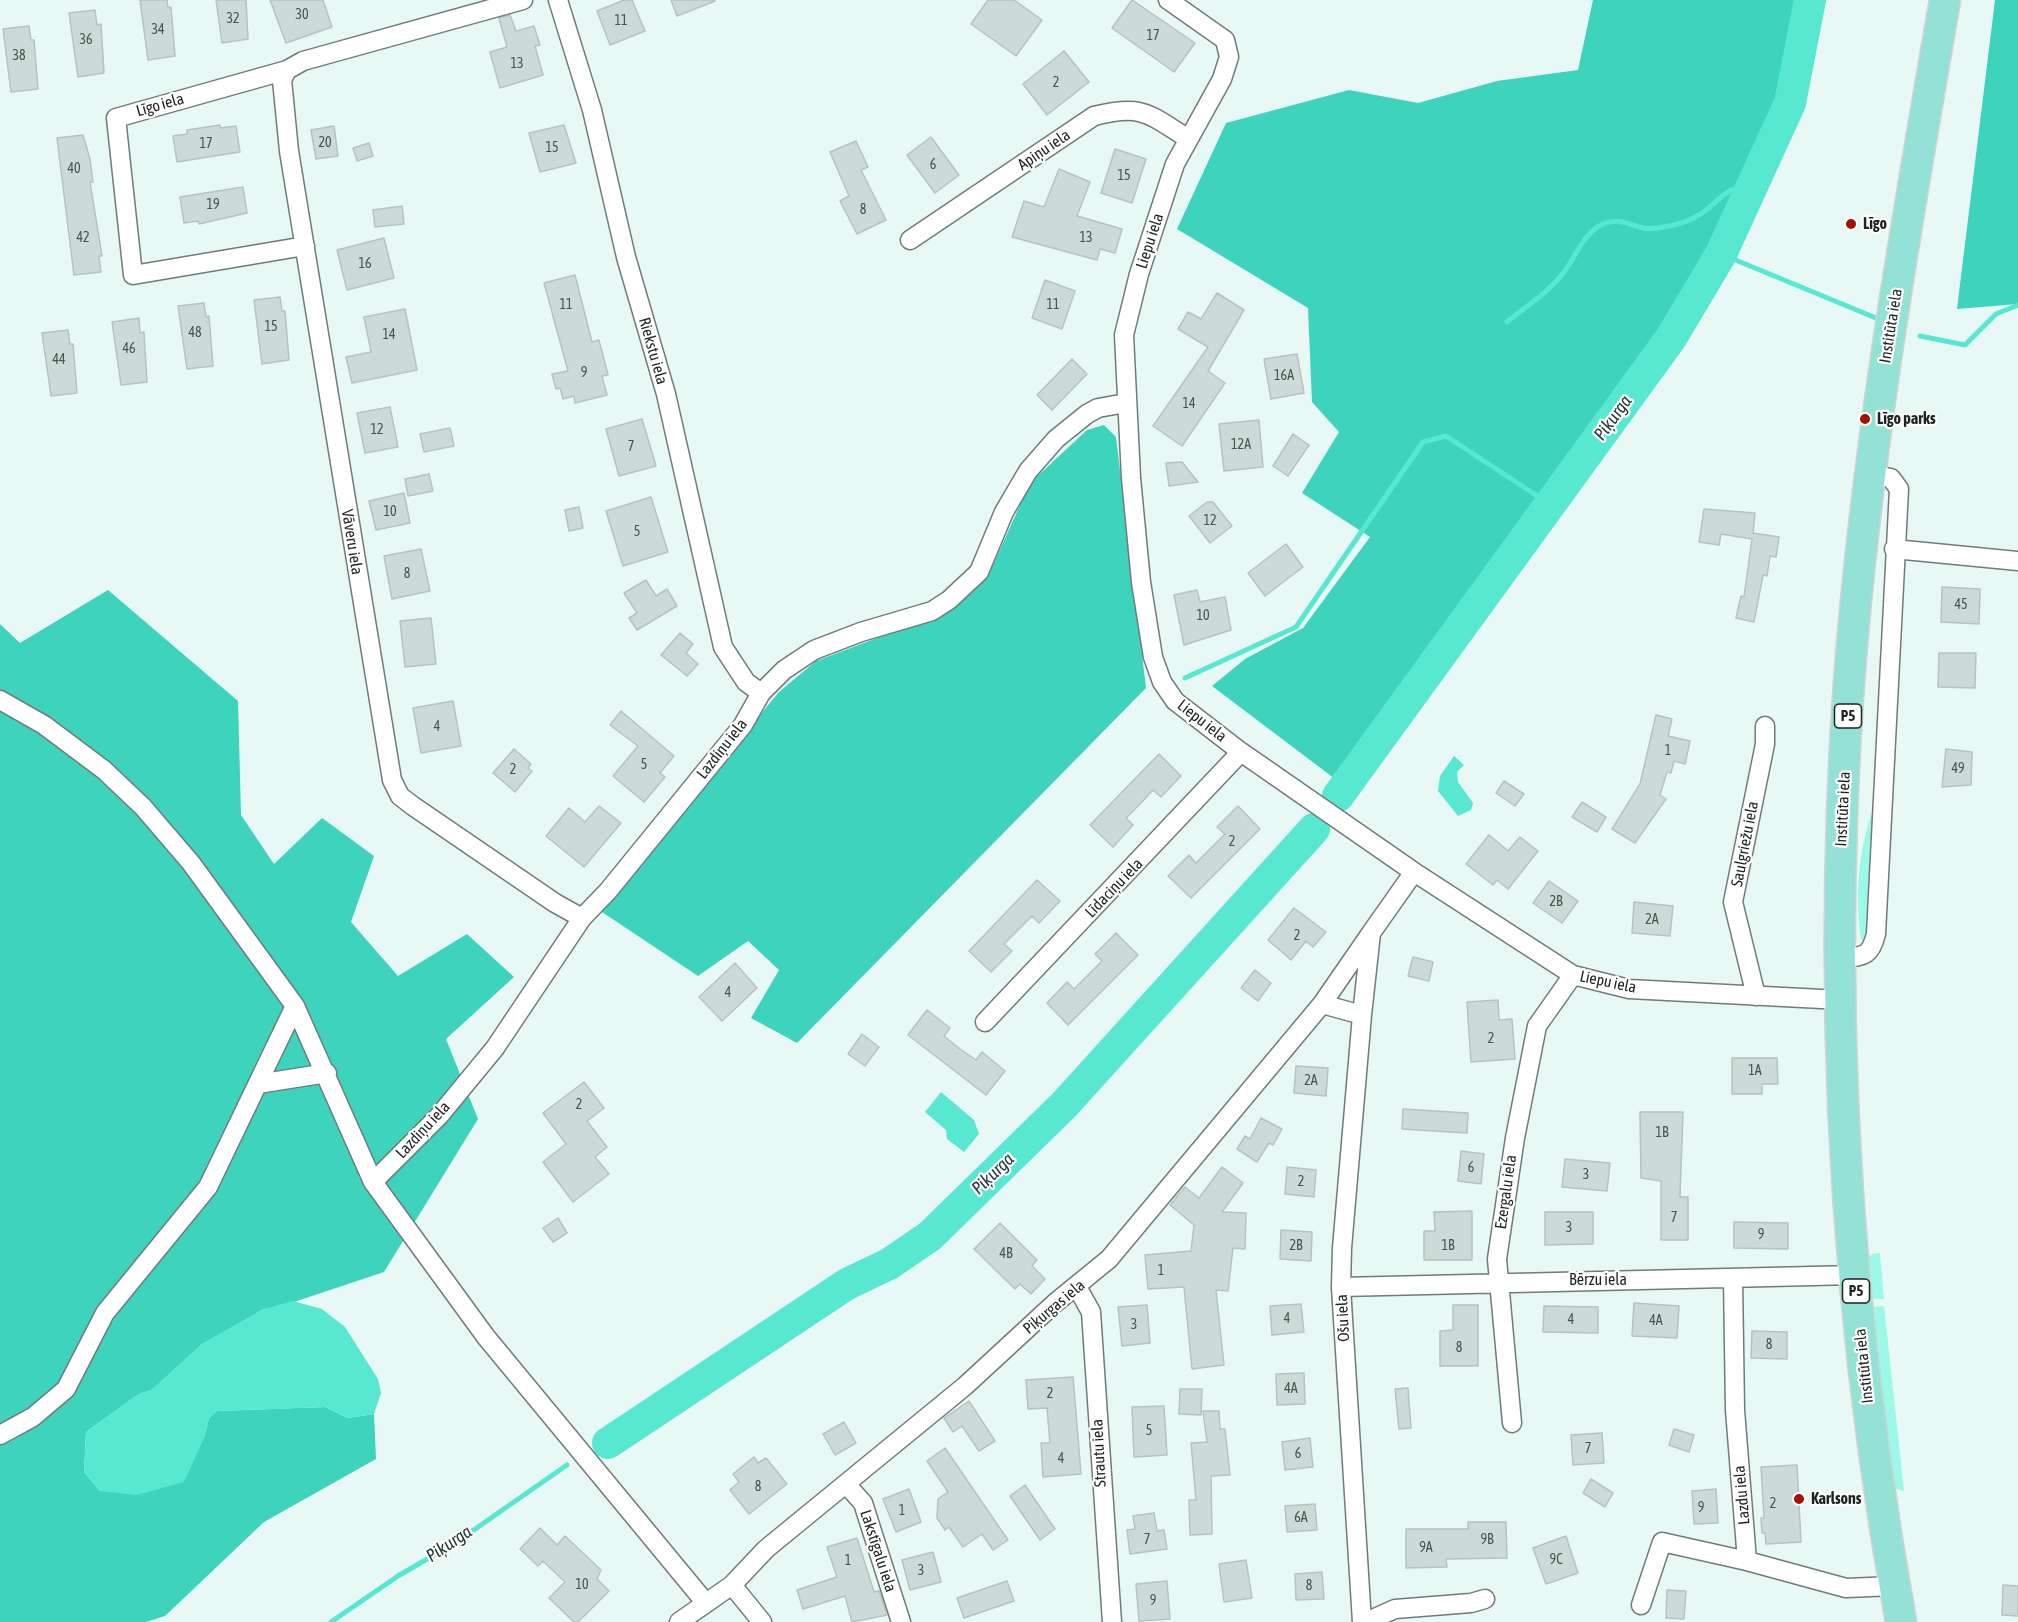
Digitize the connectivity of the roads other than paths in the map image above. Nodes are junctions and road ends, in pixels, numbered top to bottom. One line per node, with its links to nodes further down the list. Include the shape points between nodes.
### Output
1 (523, 0): 5 (street, Līgo iela, via 303,61)
2 (558, 0): 13 (street, Riekstu iela, via 592,111 626,257 666,394 723,647 746,682)
3 (1168, 0): 6 (street, Liepu iela, via 1225,40 1229,57 1222,79)
4 (1945, 0): 10 (main road, Institūta iela / P5)
5 (287, 70): 8 (street, Vāveru iela, via 282,80 285,116); 8 (street, Līgo iela, via 116,118 133,275)
6 (1187, 138): 7 (street, Apiņu iela, via 1149,114 1125,108 1094,116); 9 (street, Liepu iela, via 1165,191 1128,315 1124,335)
7 (910, 240)
8 (304, 246): 18 (street, Vāveru iela, via 392,780 400,795 413,806)
9 (1126, 404): 13 (street, Lazdiņu iela, via 1086,414 1042,455 1004,512 979,572 949,600 932,611 814,650 784,670); 16 (street, Liepu iela, via 1141,582 1162,682 1175,701)
10 (1870, 474): 11 (street, via 1891,478 1899,489); 20 (main road, Institūta iela / P5, via 1849,684)
11 (1894, 549): 12 (street); 20 (street, via 1876,934 1873,948 1867,954)
12 (2018, 561)
13 (761, 693): 18 (street, Lazdiņu iela, via 743,725)
14 (0, 700): 25 (street, via 44,725 104,770 143,807 191,863)
15 (1765, 726): 22 (street, Saulgriežu iela, via 1765,744 1733,902)
16 (1241, 752): 17 (street, Liepu iela); 27 (street, Līdaciņu iela)
17 (1414, 872): 19 (street, Ošu iela); 21 (street, Liepu iela)
18 (582, 918): 30 (street, Lazdiņu iela, via 495,1048 439,1116)
19 (1371, 933): 24 (street, Piķurgas iela); 26 (street, Ošu iela)
20 (1840, 958): 23 (main road, Institūta iela / P5)
21 (1573, 975): 22 (street, Liepu iela, via 1629,989); 33 (street, Ezergalu iela, via 1537,1026 1515,1138)
22 (1756, 996): 23 (street, Liepu iela)
23 (1841, 1000): 31 (main road, Institūta iela / P5)
24 (1322, 1004): 26 (street); 34 (street, Piķurgas iela, via 1109,1259)
25 (295, 1006): 28 (street); 29 (street)
26 (1362, 1015): 35 (street, Ošu iela)
27 (985, 1022)
28 (327, 1073): 29 (street); 30 (street)
29 (258, 1084): 37 (street, via 208,1187 105,1313 66,1389 33,1417)
30 (373, 1182): 43 (street, via 486,1337)
31 (1855, 1275): 32 (street, Bērzu iela); 41 (main road, Institūta iela / P5, via 1870,1422)
32 (1733, 1279): 33 (street, Bērzu iela); 39 (street, Lazdu iela, via 1735,1410)
33 (1497, 1283): 35 (street, Bērzu iela); 36 (street, Ezergalu iela)
34 (1077, 1287): 38 (street, Piķurgas iela); 48 (street, Strautu iela, via 1091,1312)
35 (1341, 1287): 49 (street, Ošu iela)
36 (1512, 1422)
37 (0, 1435)
38 (846, 1484): 40 (street, Piķurgas iela, via 766,1549); 47 (street, Lakstīgalu iela, via 863,1503)
39 (1747, 1561): 41 (street, via 1846,1588); 44 (street, via 1662,1542)
40 (732, 1585): 43 (street, Piķurgas iela); 46 (street)
41 (1894, 1586): 50 (main road, Institūta iela / P5)
42 (1485, 1599): 49 (street, via 1395,1609)
43 (705, 1602): 45 (street, Piķurgas iela)
44 (1641, 1605)
45 (679, 1622)
46 (762, 1622)
47 (901, 1622)
48 (1112, 1622)
49 (1364, 1622)
50 (1901, 1622)

